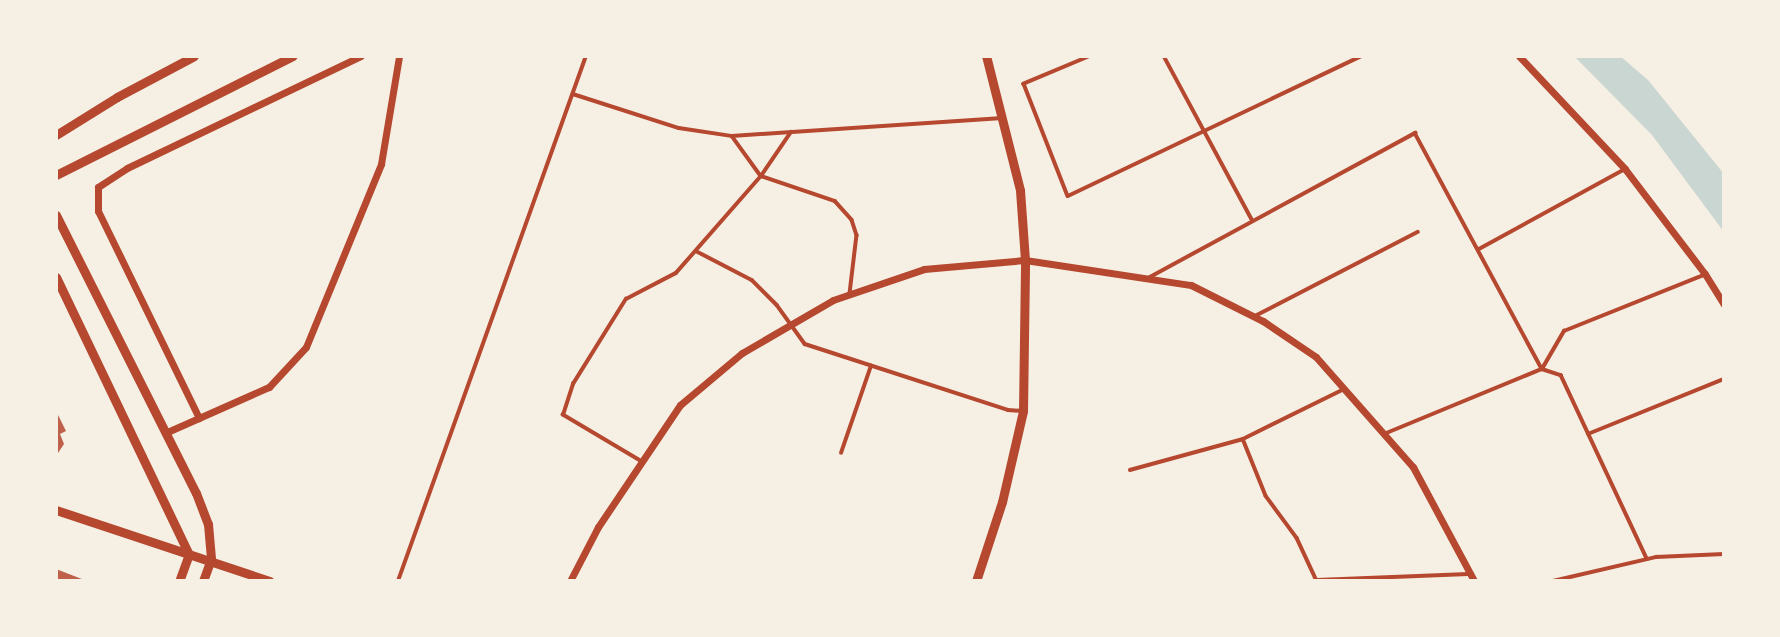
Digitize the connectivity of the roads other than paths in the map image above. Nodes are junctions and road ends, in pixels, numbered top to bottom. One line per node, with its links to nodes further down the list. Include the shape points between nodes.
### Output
1 (194, 56): 15 (street)
2 (293, 56): 18 (street)
3 (361, 56): 38 (street, via 127,168 98,187 98,211)
4 (399, 56): 38 (street, via 381,164 306,347 269,387)
5 (586, 56): 11 (lane)
6 (986, 56): 12 (street)
7 (1091, 56): 14 (lane, via 1024,84 1068,196)
8 (1164, 56): 14 (lane)
9 (1361, 56): 14 (lane)
10 (1519, 56): 17 (street)
11 (573, 94): 16 (lane, via 679,128); 55 (lane)
12 (1002, 118): 13 (lane); 25 (street, via 1020,190)
13 (790, 132): 16 (lane); 19 (lane)
14 (1206, 133): 21 (lane)
15 (56, 135)
16 (732, 136): 19 (lane)
17 (1625, 169): 23 (lane); 26 (street)
18 (56, 175)
19 (761, 176): 24 (lane); 29 (lane, via 835,201 852,220 857,235)
20 (56, 215): 39 (street)
21 (1253, 221): 23 (lane, via 1415,133); 28 (lane)
22 (1418, 232): 31 (lane)
23 (1479, 249): 34 (lane)
24 (696, 251): 32 (lane, via 752,280); 44 (lane, via 676,273 626,299 573,384 563,415)
25 (1025, 260): 28 (street); 29 (street, via 924,270); 37 (street)
26 (1705, 274): 30 (street); 34 (lane, via 1564,331)
27 (56, 277): 47 (street)
28 (1148, 278): 31 (street, via 1191,285)
29 (850, 295): 32 (street)
30 (1724, 305)
31 (1253, 316): 36 (street, via 1316,357)
32 (790, 325): 33 (lane, via 805,345); 44 (street, via 742,354 680,405)
33 (871, 366): 37 (lane, via 1008,410); 43 (lane)
34 (1542, 369): 40 (lane); 41 (lane, via 1561,375)
35 (1724, 379): 41 (lane)
36 (1343, 389): 40 (street); 42 (lane)
37 (1024, 411): 57 (street, via 1002,502)
38 (199, 418): 39 (street)
39 (165, 433): 49 (street, via 208,524)
40 (1384, 434): 51 (street, via 1413,467)
41 (1588, 434): 50 (lane)
42 (1243, 439): 45 (lane); 58 (lane, via 1266,496 1297,538)
43 (841, 453)
44 (642, 462): 56 (street, via 598,527)
45 (1130, 470)
46 (56, 510): 47 (street)
47 (189, 554): 49 (street); 52 (street)
48 (1724, 554): 50 (lane)
49 (211, 559): 53 (street); 54 (street)
50 (1647, 559): 59 (lane)
51 (1472, 577): 58 (lane)
52 (179, 581)
53 (203, 581)
54 (270, 581)
55 (398, 581)
56 (570, 581)
57 (976, 581)
58 (1317, 581)
59 (1553, 581)

